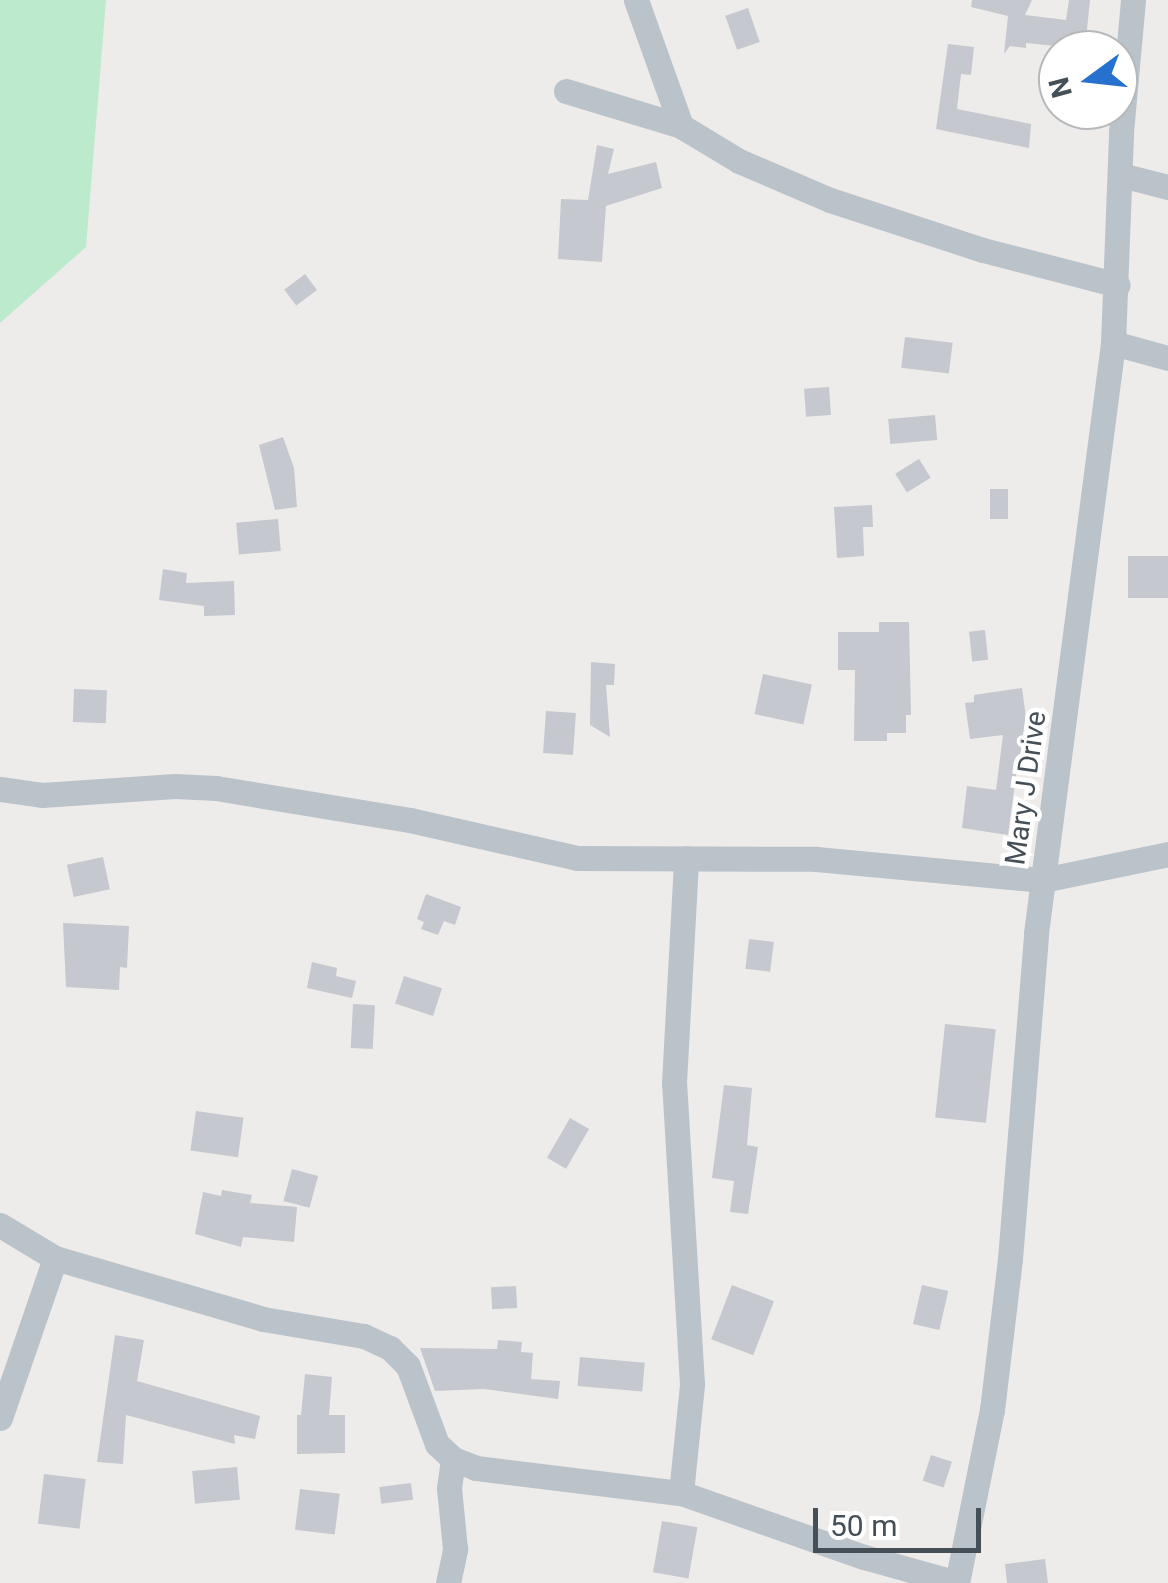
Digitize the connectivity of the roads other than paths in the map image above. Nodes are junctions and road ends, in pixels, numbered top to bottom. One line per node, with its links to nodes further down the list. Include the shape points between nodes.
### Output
1 (636, 0): 4 (street)
2 (1133, 0): 5 (street, Mary J Drive)
3 (566, 90): 4 (street)
4 (681, 126): 7 (street, via 740,161 830,200 982,250)
5 (1120, 175): 6 (street); 7 (street, Mary J Drive)
6 (1168, 187)
7 (1118, 284): 8 (street, Mary J Drive)
8 (1113, 343): 9 (street); 13 (street, Mary J Drive)
9 (1168, 358)
10 (0, 790): 12 (street, via 42,795 216,788 410,820 577,858)
11 (1168, 854): 13 (street)
12 (686, 858): 13 (street, via 816,858); 18 (street, via 674,1083 692,1384)
13 (1043, 880): 20 (street, Mary J Drive, via 992,1410)
14 (0, 1225): 15 (street)
15 (54, 1258): 16 (street); 17 (street, via 263,1320 364,1336 390,1348 408,1366 437,1444)
16 (0, 1418)
17 (453, 1459): 18 (street, via 506,1474); 19 (street, via 448,1488 455,1549)
18 (681, 1493): 20 (street)
19 (448, 1583)
20 (957, 1583)

